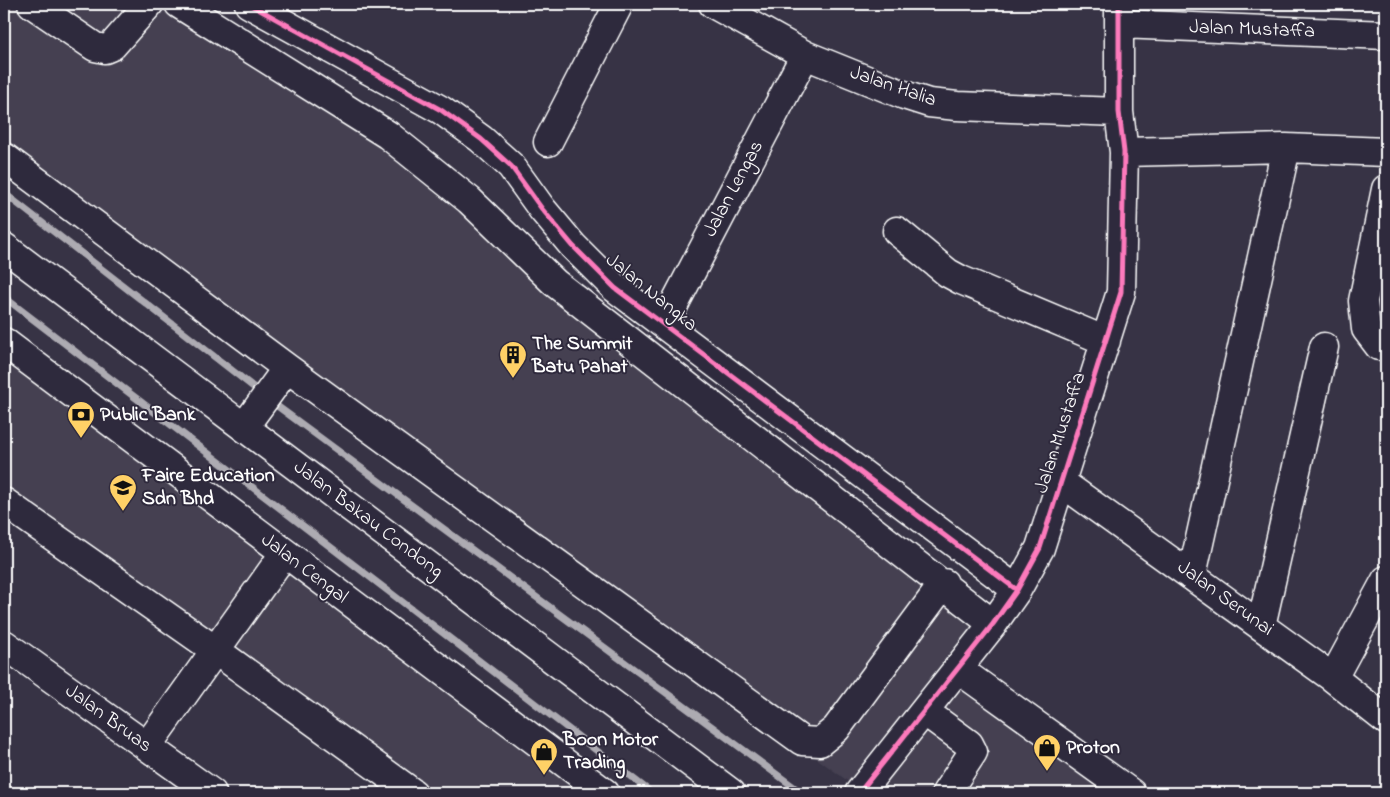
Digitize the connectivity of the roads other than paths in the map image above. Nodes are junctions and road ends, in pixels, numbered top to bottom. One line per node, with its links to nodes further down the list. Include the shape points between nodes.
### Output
1 (32, 4): 2 (street, via 95,47 105,49 112,46)
2 (149, 4)
3 (179, 4): 31 (street, via 388,135 469,200 555,283)
4 (249, 4): 19 (street, Jalan Nangka, via 441,110 481,139 511,166 580,253 615,288)
5 (619, 4): 11 (street)
6 (713, 4): 9 (street, Jalan Halia)
7 (1119, 14): 8 (street, Jalan Mustaffa); 10 (street, Jalan Mustaffa)
8 (1386, 35)
9 (805, 55): 10 (street, Jalan Halia, via 929,103); 19 (street, Jalan Lengas)
10 (1119, 112): 13 (street, Jalan Mustaffa)
11 (548, 142)
12 (1286, 148): 13 (street); 14 (street); 29 (street)
13 (1124, 152): 20 (street, Jalan Mustaffa, via 1121,292)
14 (1386, 152)
15 (4, 157): 24 (street)
16 (1386, 189): 23 (street, via 1363,300 1366,329 1379,346)
17 (897, 230): 20 (street, via 961,280)
18 (4, 247): 25 (street, Jalan Bakau Condong)
19 (664, 324): 32 (street, Jalan Nangka)
20 (1106, 341): 26 (street, Jalan Mustaffa)
21 (4, 342): 28 (street, Jalan Cengal)
22 (1324, 347): 34 (street)
23 (1386, 347)
24 (281, 376): 25 (street); 31 (street, via 802,741 820,742 836,729)
25 (251, 418): 45 (street, Jalan Bakau Condong)
26 (1062, 482): 29 (street, Jalan Serunai); 32 (street, Jalan Mustaffa, via 1040,548)
27 (4, 502): 36 (street)
28 (284, 554): 36 (street); 42 (street, Jalan Cengal)
29 (1192, 575): 34 (street, Jalan Serunai)
30 (1386, 580): 38 (street)
31 (944, 583): 33 (street)
32 (1017, 590): 33 (street, Jalan Mustaffa)
33 (993, 624): 37 (street, Jalan Mustaffa)
34 (1261, 626): 38 (street, Jalan Serunai)
35 (4, 644): 41 (street, Jalan Bruas)
36 (215, 650): 41 (street); 44 (street)
37 (958, 669): 39 (street, Jalan Mustaffa); 48 (street)
38 (1333, 678): 40 (street, Jalan Serunai)
39 (924, 711): 46 (street, Jalan Mustaffa); 47 (street, via 969,744 973,752)
40 (1386, 720)
41 (147, 746): 43 (street, Jalan Bruas)
42 (596, 791)
43 (212, 793)
44 (413, 793)
45 (731, 793)
46 (859, 793)
47 (946, 793)
48 (1130, 793)

